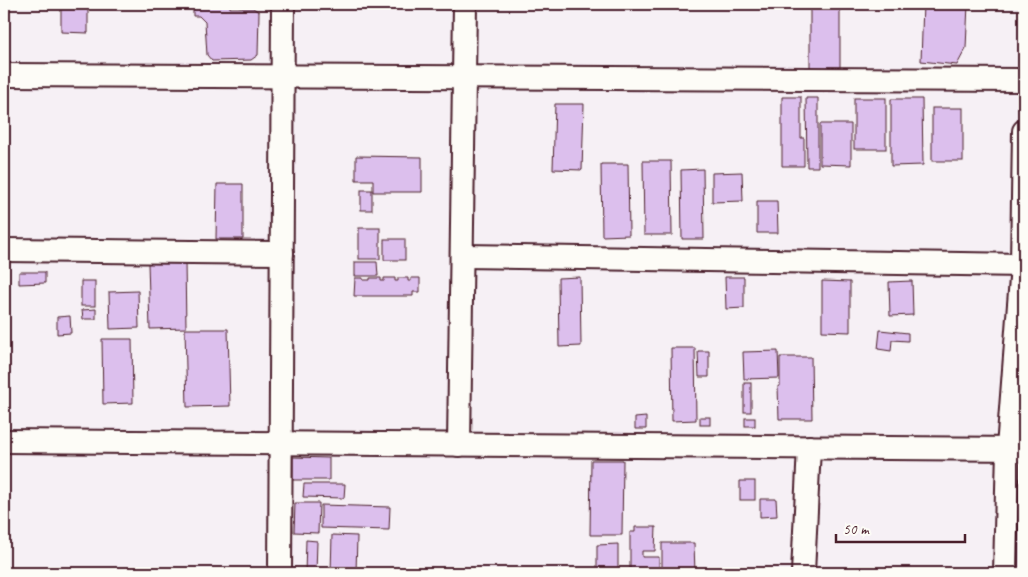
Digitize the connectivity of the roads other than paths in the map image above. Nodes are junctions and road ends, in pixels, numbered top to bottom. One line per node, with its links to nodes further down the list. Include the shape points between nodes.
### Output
1 (283, 4): 4 (street)
2 (465, 4): 5 (street)
3 (4, 75): 4 (street)
4 (283, 76): 5 (street); 9 (street)
5 (464, 77): 6 (street); 10 (street)
6 (1024, 80)
7 (1024, 131): 11 (street)
8 (4, 250): 9 (street)
9 (282, 253): 13 (street)
10 (462, 256): 11 (street); 14 (street)
11 (1023, 264): 16 (street)
12 (4, 441): 13 (street)
13 (280, 443): 14 (street); 17 (street)
14 (459, 444): 15 (street)
15 (809, 447): 16 (street); 18 (street)
16 (1016, 448): 19 (street)
17 (280, 573)
18 (803, 573)
19 (1005, 573)

